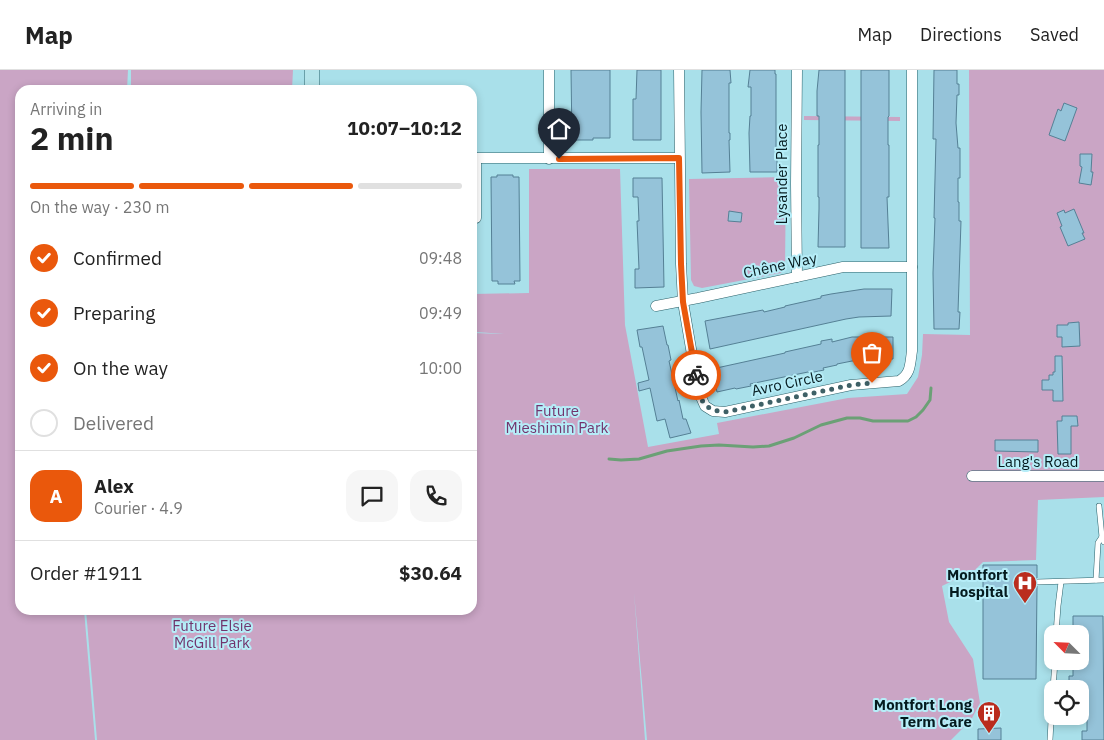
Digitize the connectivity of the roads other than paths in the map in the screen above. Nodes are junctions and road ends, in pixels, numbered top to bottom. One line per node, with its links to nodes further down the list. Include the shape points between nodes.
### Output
1 (312, 70): 6 (street)
2 (549, 70): 8 (street)
3 (679, 70): 9 (street, Avro Circle)
4 (797, 70): 11 (street, Lysander Place)
5 (912, 70): 10 (street, Avro Circle)
6 (312, 85)
7 (477, 158): 8 (street)
8 (549, 158): 9 (street)
9 (679, 158): 12 (street, Avro Circle)
10 (912, 267): 11 (street, Chêne Way, via 843,267); 12 (street, Avro Circle, via 912,351 904,378 851,385 725,412 713,411 705,406 701,397)
11 (797, 277): 12 (street, Chêne Way)
12 (683, 302): 13 (street, Chêne Way)
13 (656, 306)
14 (972, 476): 15 (street, Lang's Road)
15 (1104, 476)
16 (1099, 506): 17 (lane)
17 (1103, 540): 18 (lane, via 1098,543)
18 (1096, 580): 19 (lane); 21 (lane)
19 (1104, 580)
20 (1037, 582): 21 (lane)
21 (1061, 582): 22 (lane)
22 (1057, 625)
23 (1051, 725): 24 (lane)
24 (1050, 740)

